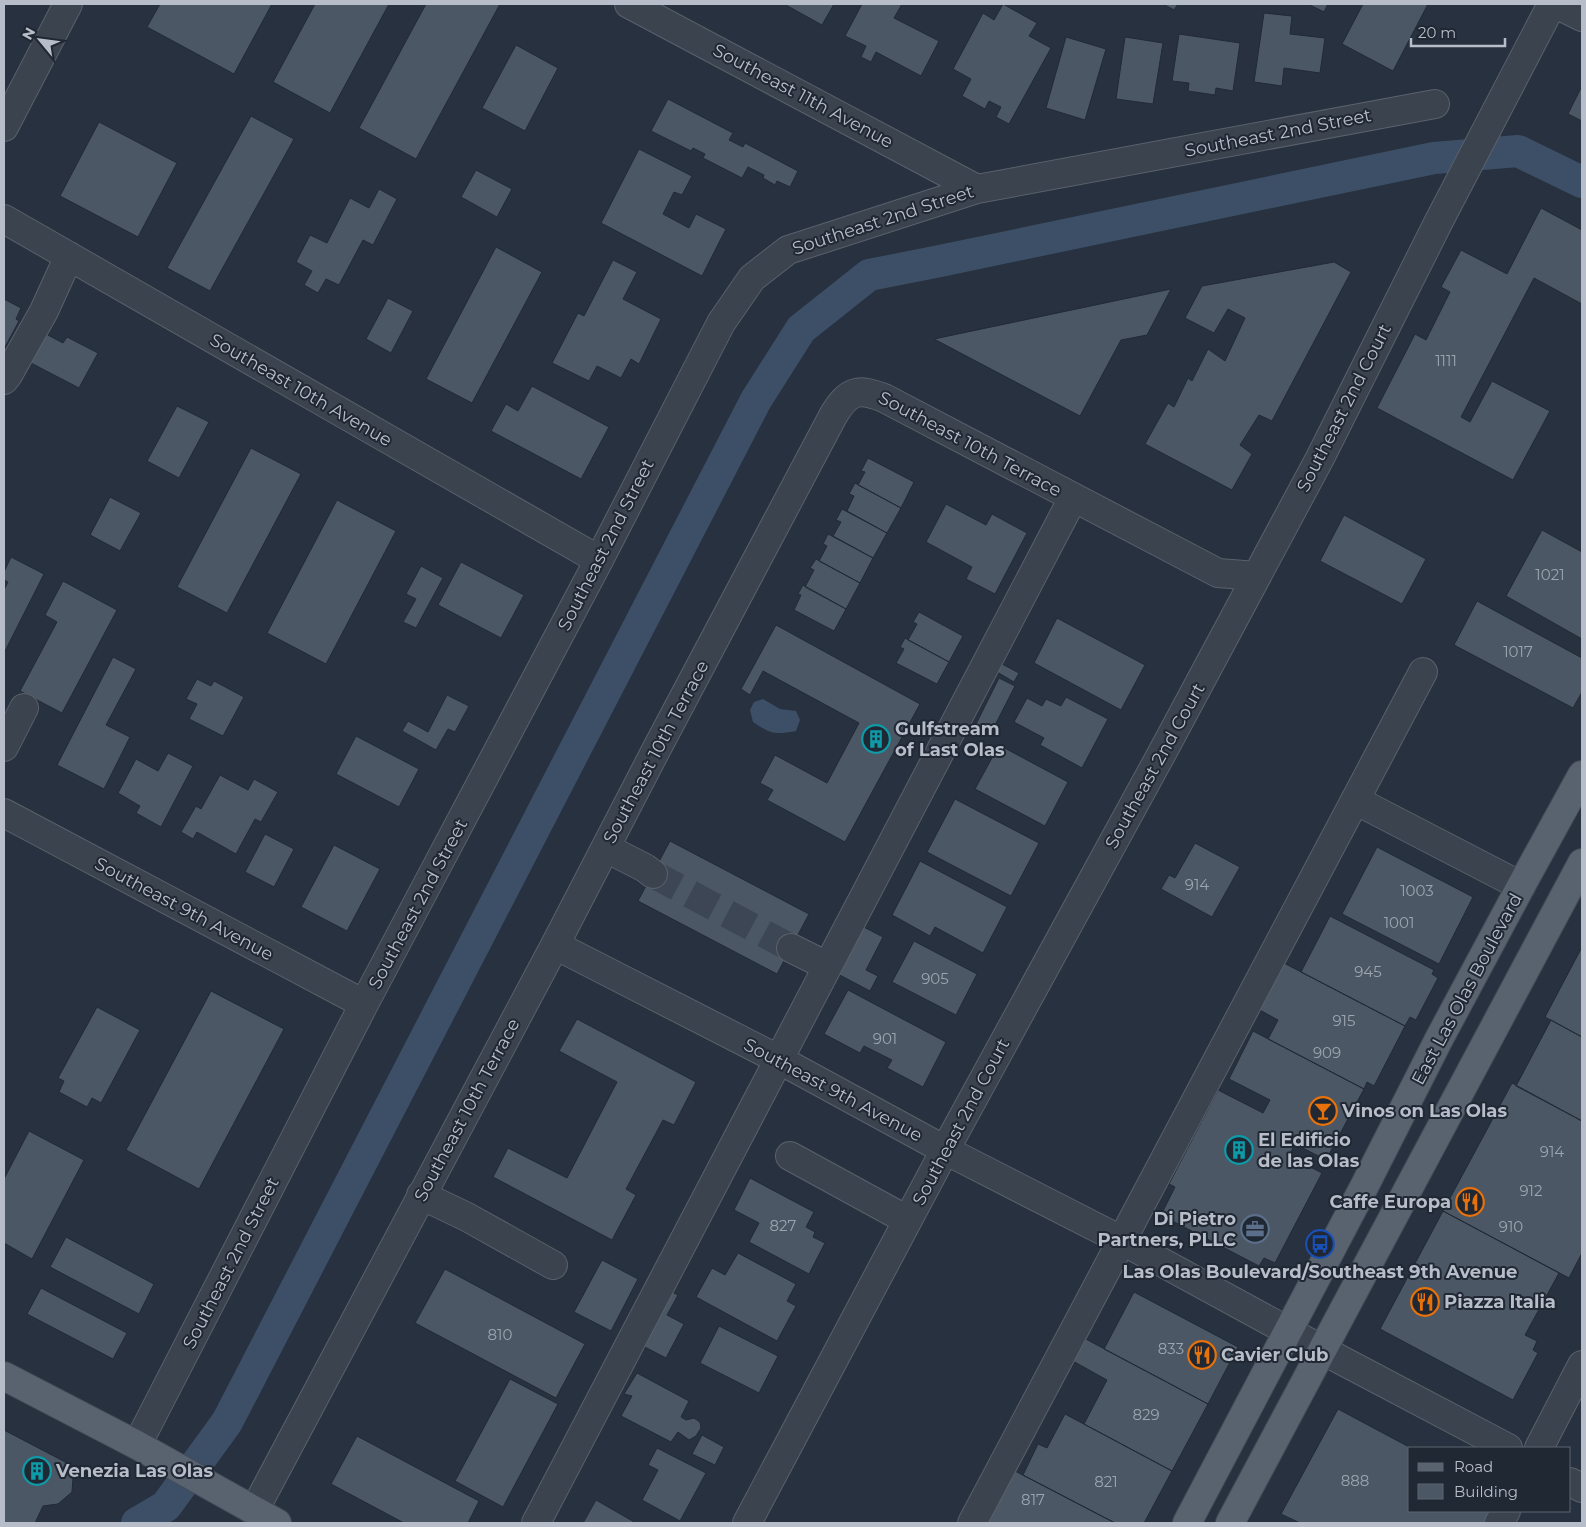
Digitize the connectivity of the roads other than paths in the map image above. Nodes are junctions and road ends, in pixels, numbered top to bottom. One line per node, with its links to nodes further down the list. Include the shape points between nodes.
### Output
1 (68, 4): 7 (street)
2 (629, 4): 8 (street, Southeast 11th Avenue)
3 (1552, 4): 14 (street, Southeast 2nd Court)
4 (1556, 4): 5 (street)
5 (1582, 17)
6 (1435, 104): 8 (street, Southeast 2nd Street)
7 (4, 128)
8 (977, 189): 13 (street, Southeast 2nd Street, via 788,250 752,278 721,322)
9 (4, 219): 10 (street, Southeast 10th Avenue)
10 (69, 256): 11 (street, via 44,311); 13 (street, Southeast 10th Avenue)
11 (4, 380)
12 (1073, 498): 14 (street, Southeast 10th Terrace, via 1218,573); 21 (street, Southeast 10th Terrace, via 868,391 857,392 843,400); 27 (street)
13 (599, 560): 28 (street, Southeast 2nd Street)
14 (1257, 576): 30 (street, Southeast 2nd Court)
15 (1423, 672): 19 (street)
16 (24, 708): 17 (street)
17 (4, 746)
18 (1582, 775): 24 (main road, East Las Olas Boulevard)
19 (1354, 800): 24 (street); 34 (street)
20 (4, 813): 28 (street, Southeast 9th Avenue)
21 (606, 848): 23 (street); 25 (street, Southeast 10th Terrace)
22 (1582, 864): 37 (main road)
23 (653, 874)
24 (1520, 886): 36 (main road, East Las Olas Boulevard)
25 (555, 945): 29 (street, Southeast 9th Avenue); 32 (street, Southeast 10th Terrace)
26 (791, 948): 27 (street)
27 (827, 966): 29 (street)
28 (364, 1004): 42 (street, Southeast 2nd Street)
29 (778, 1059): 30 (street, Southeast 9th Avenue); 44 (street)
30 (944, 1150): 33 (street, Southeast 2nd Court); 34 (street, Southeast 9th Avenue)
31 (790, 1156): 33 (street)
32 (421, 1195): 35 (street); 43 (street, Southeast 10th Terrace)
33 (908, 1220): 45 (street, Southeast 2nd Court)
34 (1121, 1240): 36 (street, Southeast 9th Avenue); 46 (street)
35 (553, 1265)
36 (1288, 1331): 37 (street, Southeast 9th Avenue); 47 (main road, East Las Olas Boulevard)
37 (1323, 1350): 40 (street, Southeast 9th Avenue); 48 (main road)
38 (1582, 1365): 41 (street)
39 (4, 1376): 42 (main road)
40 (1506, 1447)
41 (1540, 1447)
42 (147, 1451): 43 (main road)
43 (266, 1517)
44 (536, 1523)
45 (747, 1523)
46 (972, 1523)
47 (1186, 1523)
48 (1230, 1523)

